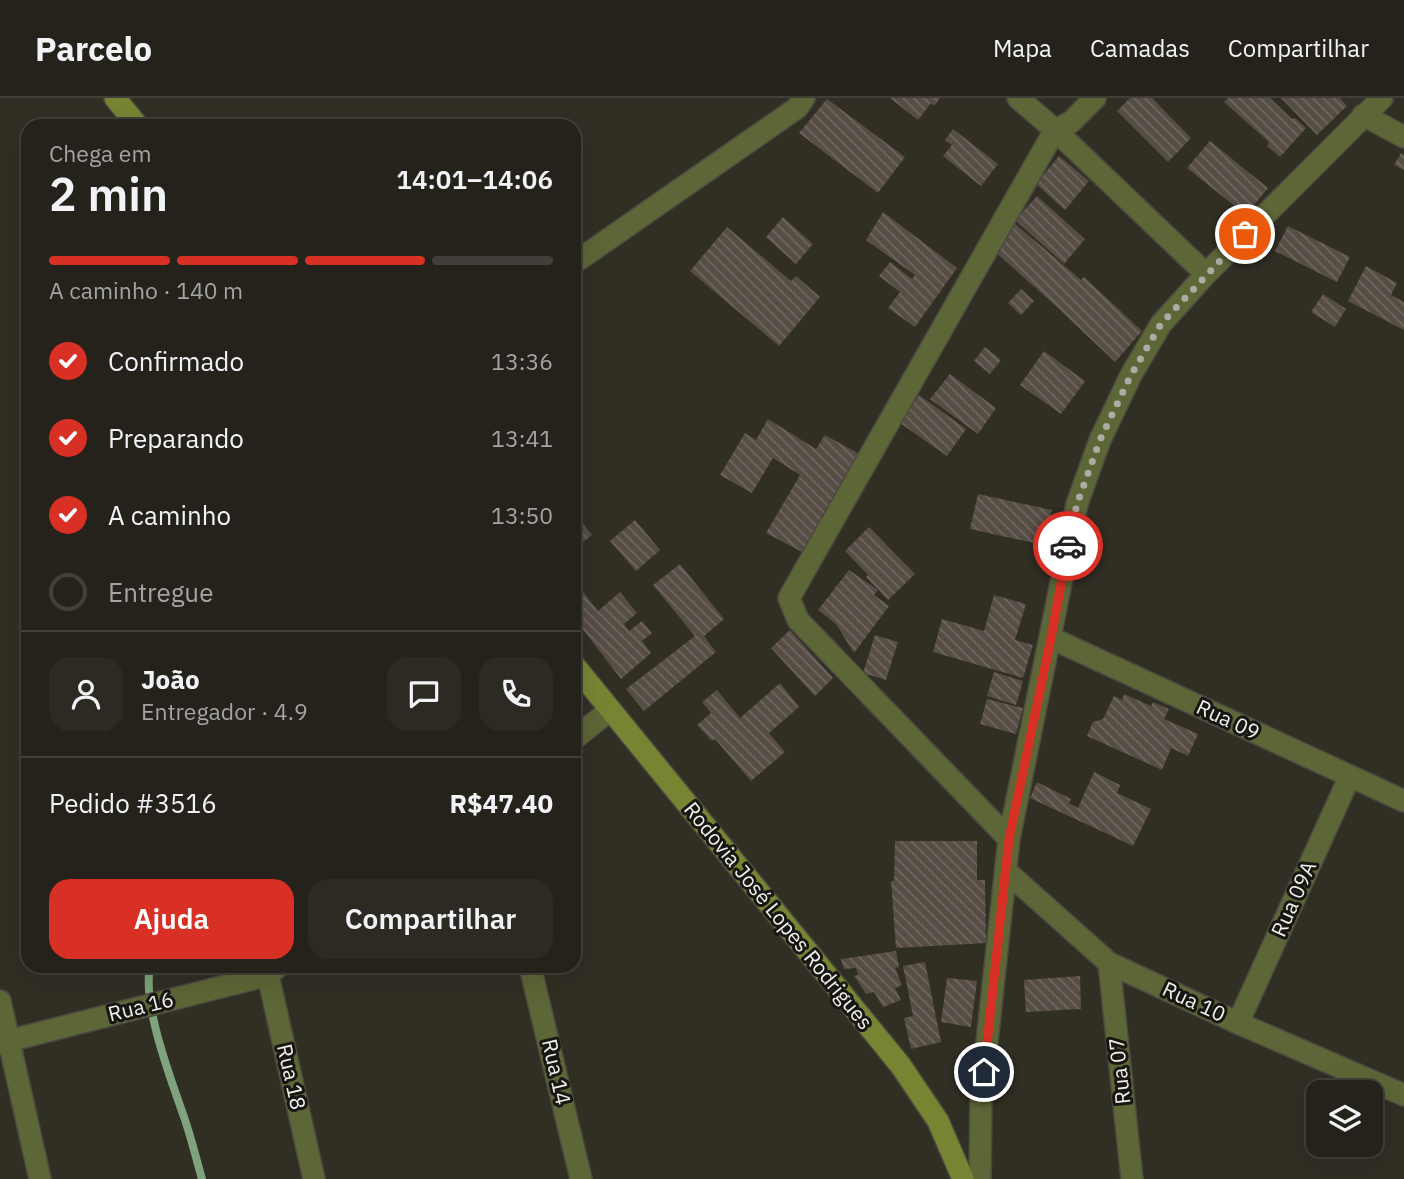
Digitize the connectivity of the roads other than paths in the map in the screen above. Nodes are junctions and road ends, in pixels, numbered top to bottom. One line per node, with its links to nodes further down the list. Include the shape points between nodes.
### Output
1 (115, 98): 7 (street)
2 (804, 98): 10 (street, via 797,108)
3 (1018, 98): 8 (street)
4 (1096, 98): 8 (street, via 1071,122)
5 (1382, 98): 6 (street)
6 (1363, 115): 9 (street); 11 (street)
7 (132, 119)
8 (1055, 130): 11 (street); 18 (street, via 789,598 798,620)
9 (1404, 137)
10 (581, 258)
11 (1206, 274): 12 (street, via 1161,324 1100,440 1077,504)
12 (1051, 638): 16 (street, Rua 09); 18 (street)
13 (581, 674): 14 (street, Rodovia José Lopes Rodrigues)
14 (610, 710): 15 (street); 31 (street, Rodovia José Lopes Rodrigues, via 901,1066 938,1121)
15 (581, 734)
16 (1350, 776): 17 (street, Rua 09); 25 (street, Rua 09A)
17 (1404, 801)
18 (1009, 839): 19 (street)
19 (1007, 872): 20 (street, Rua 10); 32 (street, via 981,1097)
20 (1109, 962): 25 (street, Rua 10); 33 (street, Rua 07)
21 (262, 973): 26 (street, Rua 16)
22 (274, 973): 29 (street, Rua 18)
23 (532, 973): 30 (street, Rua 14)
24 (0, 1001): 26 (street)
25 (1238, 1023): 27 (street, Rua 10)
26 (5, 1042): 28 (street)
27 (1404, 1095)
28 (40, 1179)
29 (314, 1179)
30 (581, 1179)
31 (963, 1179)
32 (979, 1179)
33 (1132, 1179)

